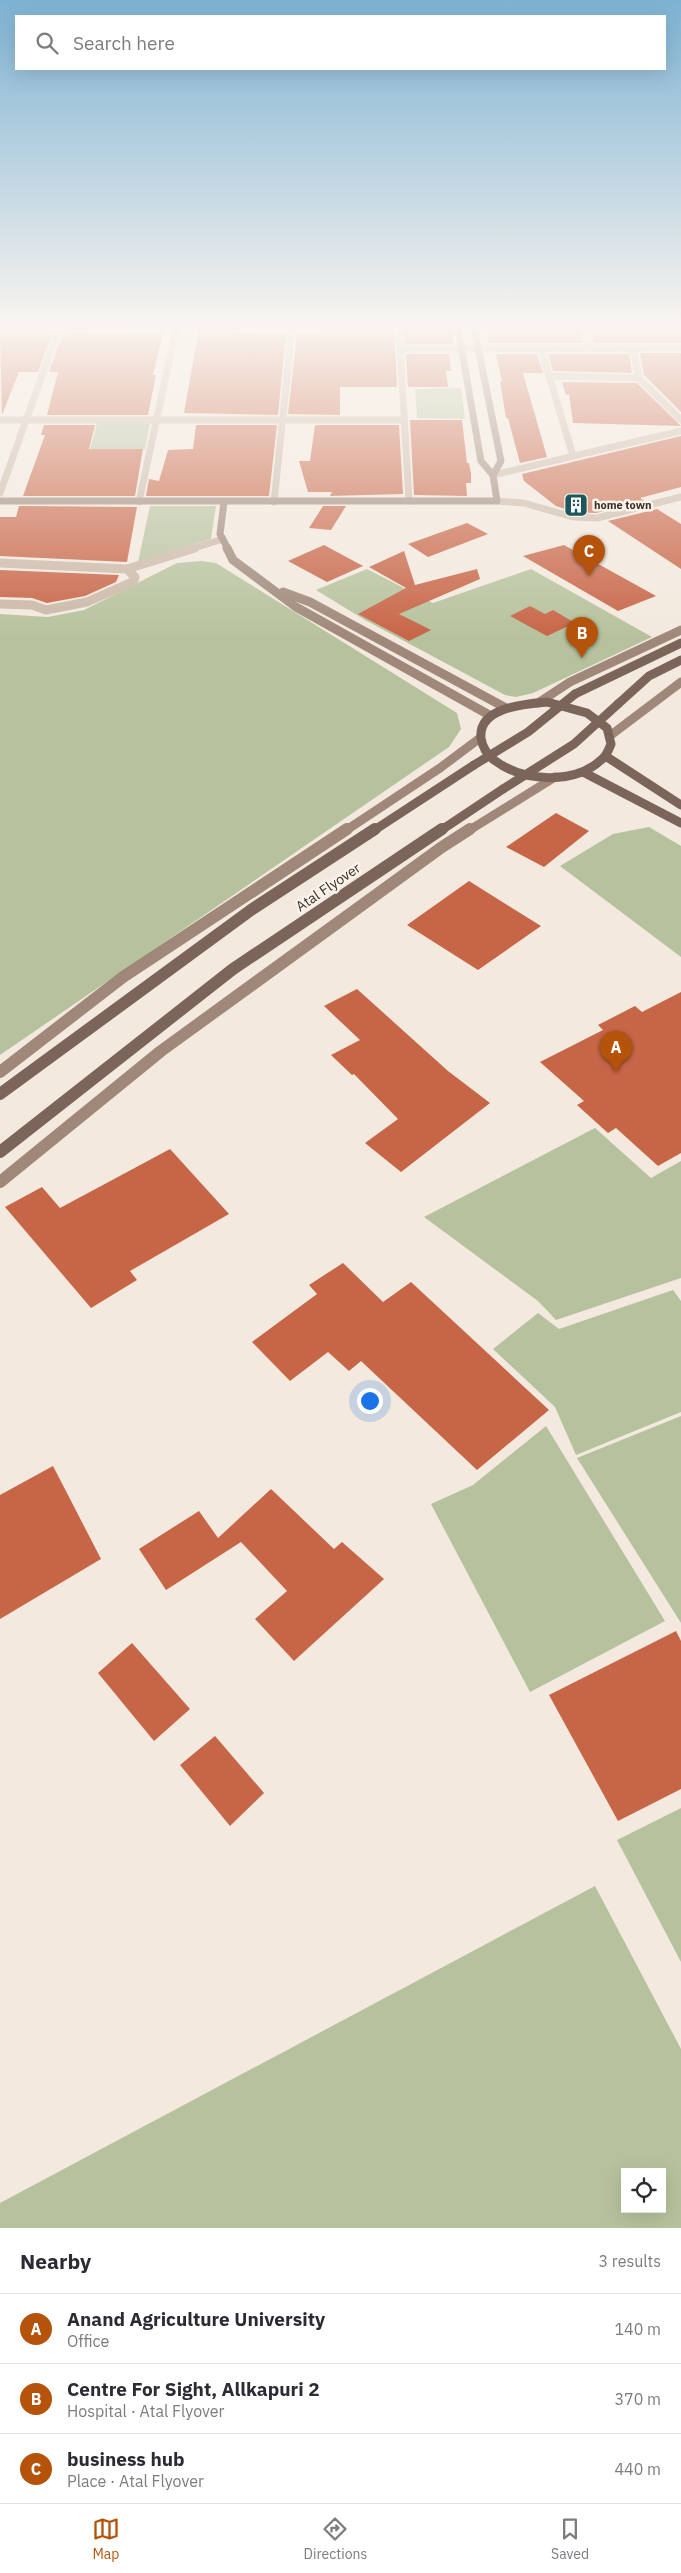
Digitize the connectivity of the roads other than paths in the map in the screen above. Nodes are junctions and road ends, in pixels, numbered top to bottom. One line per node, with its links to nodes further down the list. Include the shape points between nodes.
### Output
1 (22, 432): 11 (street)
2 (154, 432): 16 (street)
3 (282, 432): 18 (street)
4 (405, 432): 14 (street)
5 (476, 432): 10 (street, via 481,461)
6 (495, 432): 10 (street, via 501,461)
7 (566, 432): 9 (street)
8 (681, 432): 9 (street)
9 (573, 456): 10 (street)
10 (493, 475): 15 (street)
11 (0, 493)
12 (681, 497): 15 (street, via 597,518 573,517 524,503)
13 (0, 501): 16 (street)
14 (409, 501): 15 (street); 18 (street)
15 (497, 501)
16 (139, 502): 17 (street)
17 (224, 502): 18 (street); 19 (street, via 220,534)
18 (274, 502)
19 (223, 539): 21 (street); 22 (street, via 233,560)
20 (0, 563): 21 (street)
21 (127, 569): 23 (street, via 134,576 134,581 87,602 46,610 32,605)
22 (272, 588): 29 (street, via 310,602); 30 (street, via 296,607)
23 (0, 604)
24 (681, 630): 28 (street, via 570,682)
25 (681, 643): 39 (main road, Atal Flyover, bridge, via 575,694 528,732 251,910)
26 (681, 660): 40 (main road, Atal Flyover, bridge, via 649,676 574,744 233,969)
27 (681, 682): 31 (street)
28 (538, 703): 29 (main road); 31 (main road, via 569,706 588,713 603,723)
29 (506, 708): 30 (main road)
30 (491, 716): 32 (main road, via 482,726)
31 (611, 735): 33 (main road, via 612,748)
32 (480, 738): 35 (main road, via 484,750 495,761 512,770); 38 (street, via 123,977)
33 (607, 757): 34 (main road); 36 (main road)
34 (583, 772): 35 (main road); 37 (main road)
35 (555, 777): 41 (street, via 442,847 278,964 161,1051)
36 (681, 805)
37 (681, 823)
38 (0, 1072)
39 (0, 1094)
40 (0, 1152)
41 (0, 1182)

